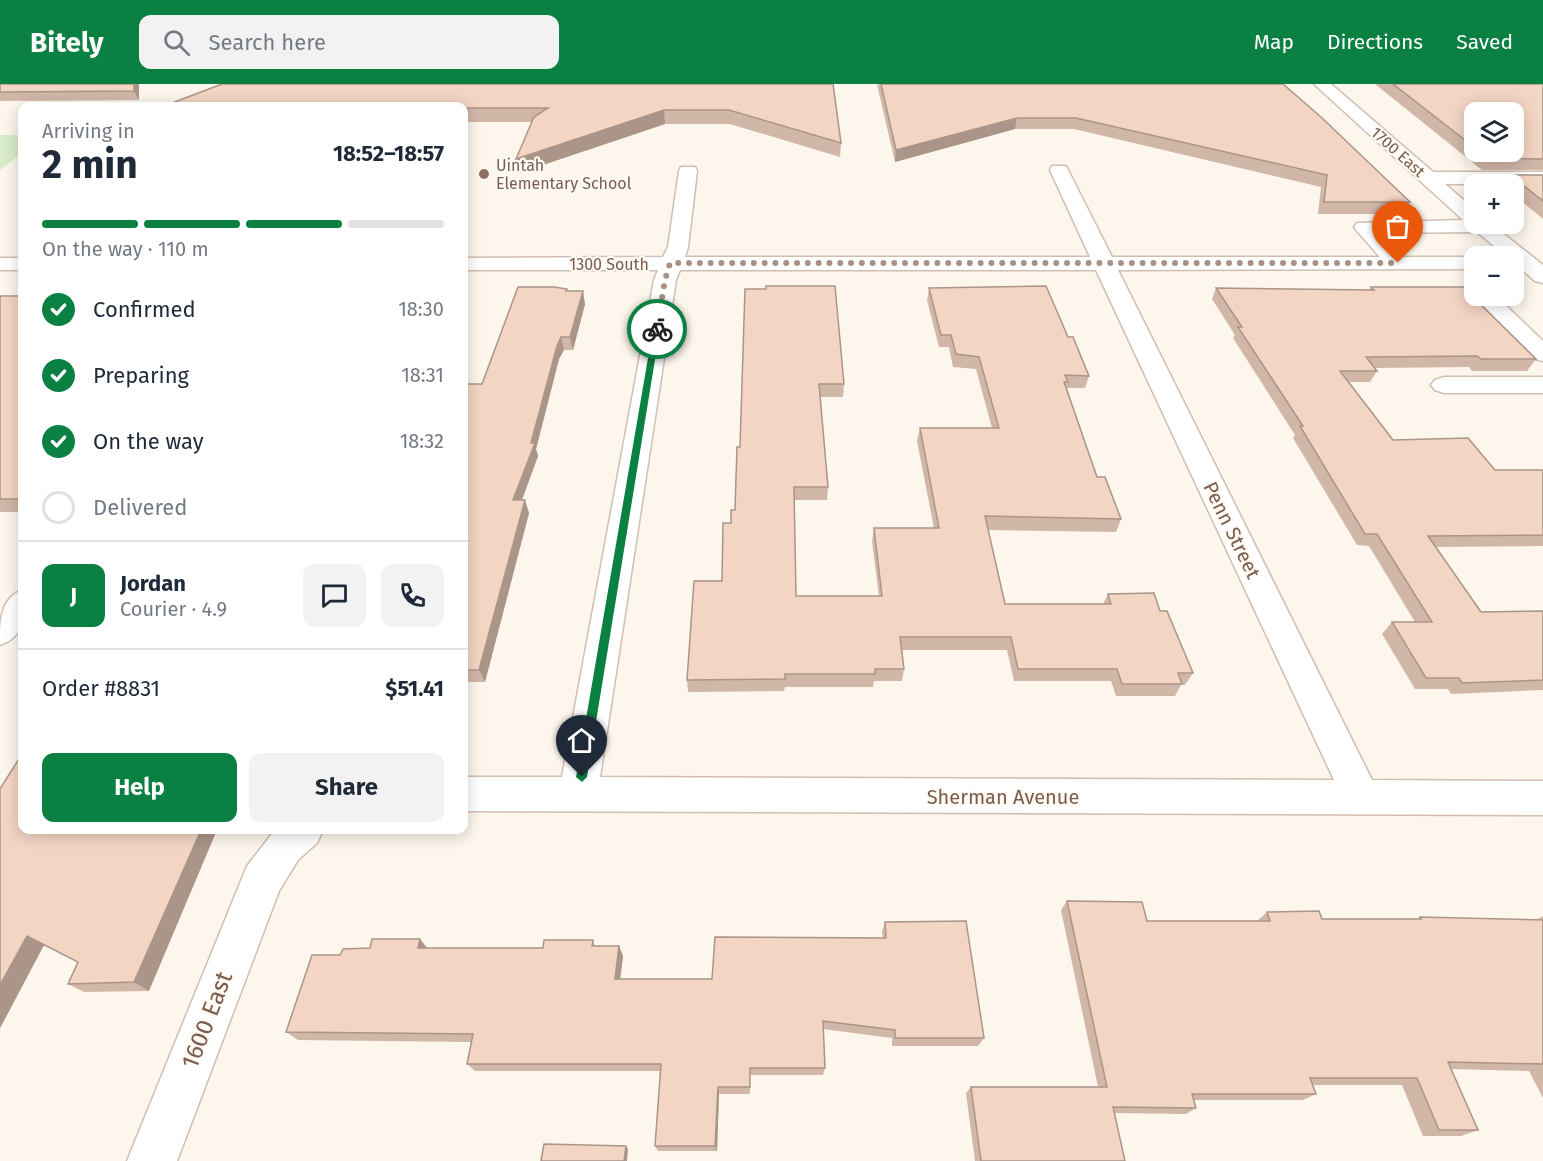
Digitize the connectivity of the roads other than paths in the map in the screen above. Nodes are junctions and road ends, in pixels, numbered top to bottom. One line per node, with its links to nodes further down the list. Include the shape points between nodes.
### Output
1 (1322, 84): 4 (street, 1700 East)
2 (1059, 170): 10 (street, Penn Street)
3 (688, 171): 9 (street, via 678,247)
4 (1428, 178): 5 (street); 6 (street, 1700 East)
5 (1543, 178)
6 (1464, 210)
7 (1464, 224): 11 (street, via 1364,227)
8 (1493, 234): 17 (street, 1700 East)
9 (670, 263): 10 (street, 1300 South); 16 (street, 1300 South); 28 (street)
10 (1104, 263): 11 (street, 1300 South); 29 (street, Penn Street)
11 (1398, 263): 12 (street, 1300 South)
12 (1451, 263): 13 (street, 1300 South); 18 (street)
13 (1464, 263)
14 (0, 264): 15 (street)
15 (18, 264)
16 (468, 264)
17 (1532, 266)
18 (1464, 276)
19 (1494, 306): 20 (street)
20 (1543, 354)
21 (1444, 385): 22 (street)
22 (1543, 385)
23 (0, 594): 24 (street)
24 (18, 594)
25 (18, 607): 26 (street)
26 (0, 632)
27 (468, 794): 28 (street, Sherman Avenue)
28 (578, 796): 29 (street, Sherman Avenue)
29 (1361, 797): 30 (street, Sherman Avenue)
30 (1543, 798)
31 (299, 834): 32 (street, 1600 East, via 284,847 262,880)
32 (152, 1161)

